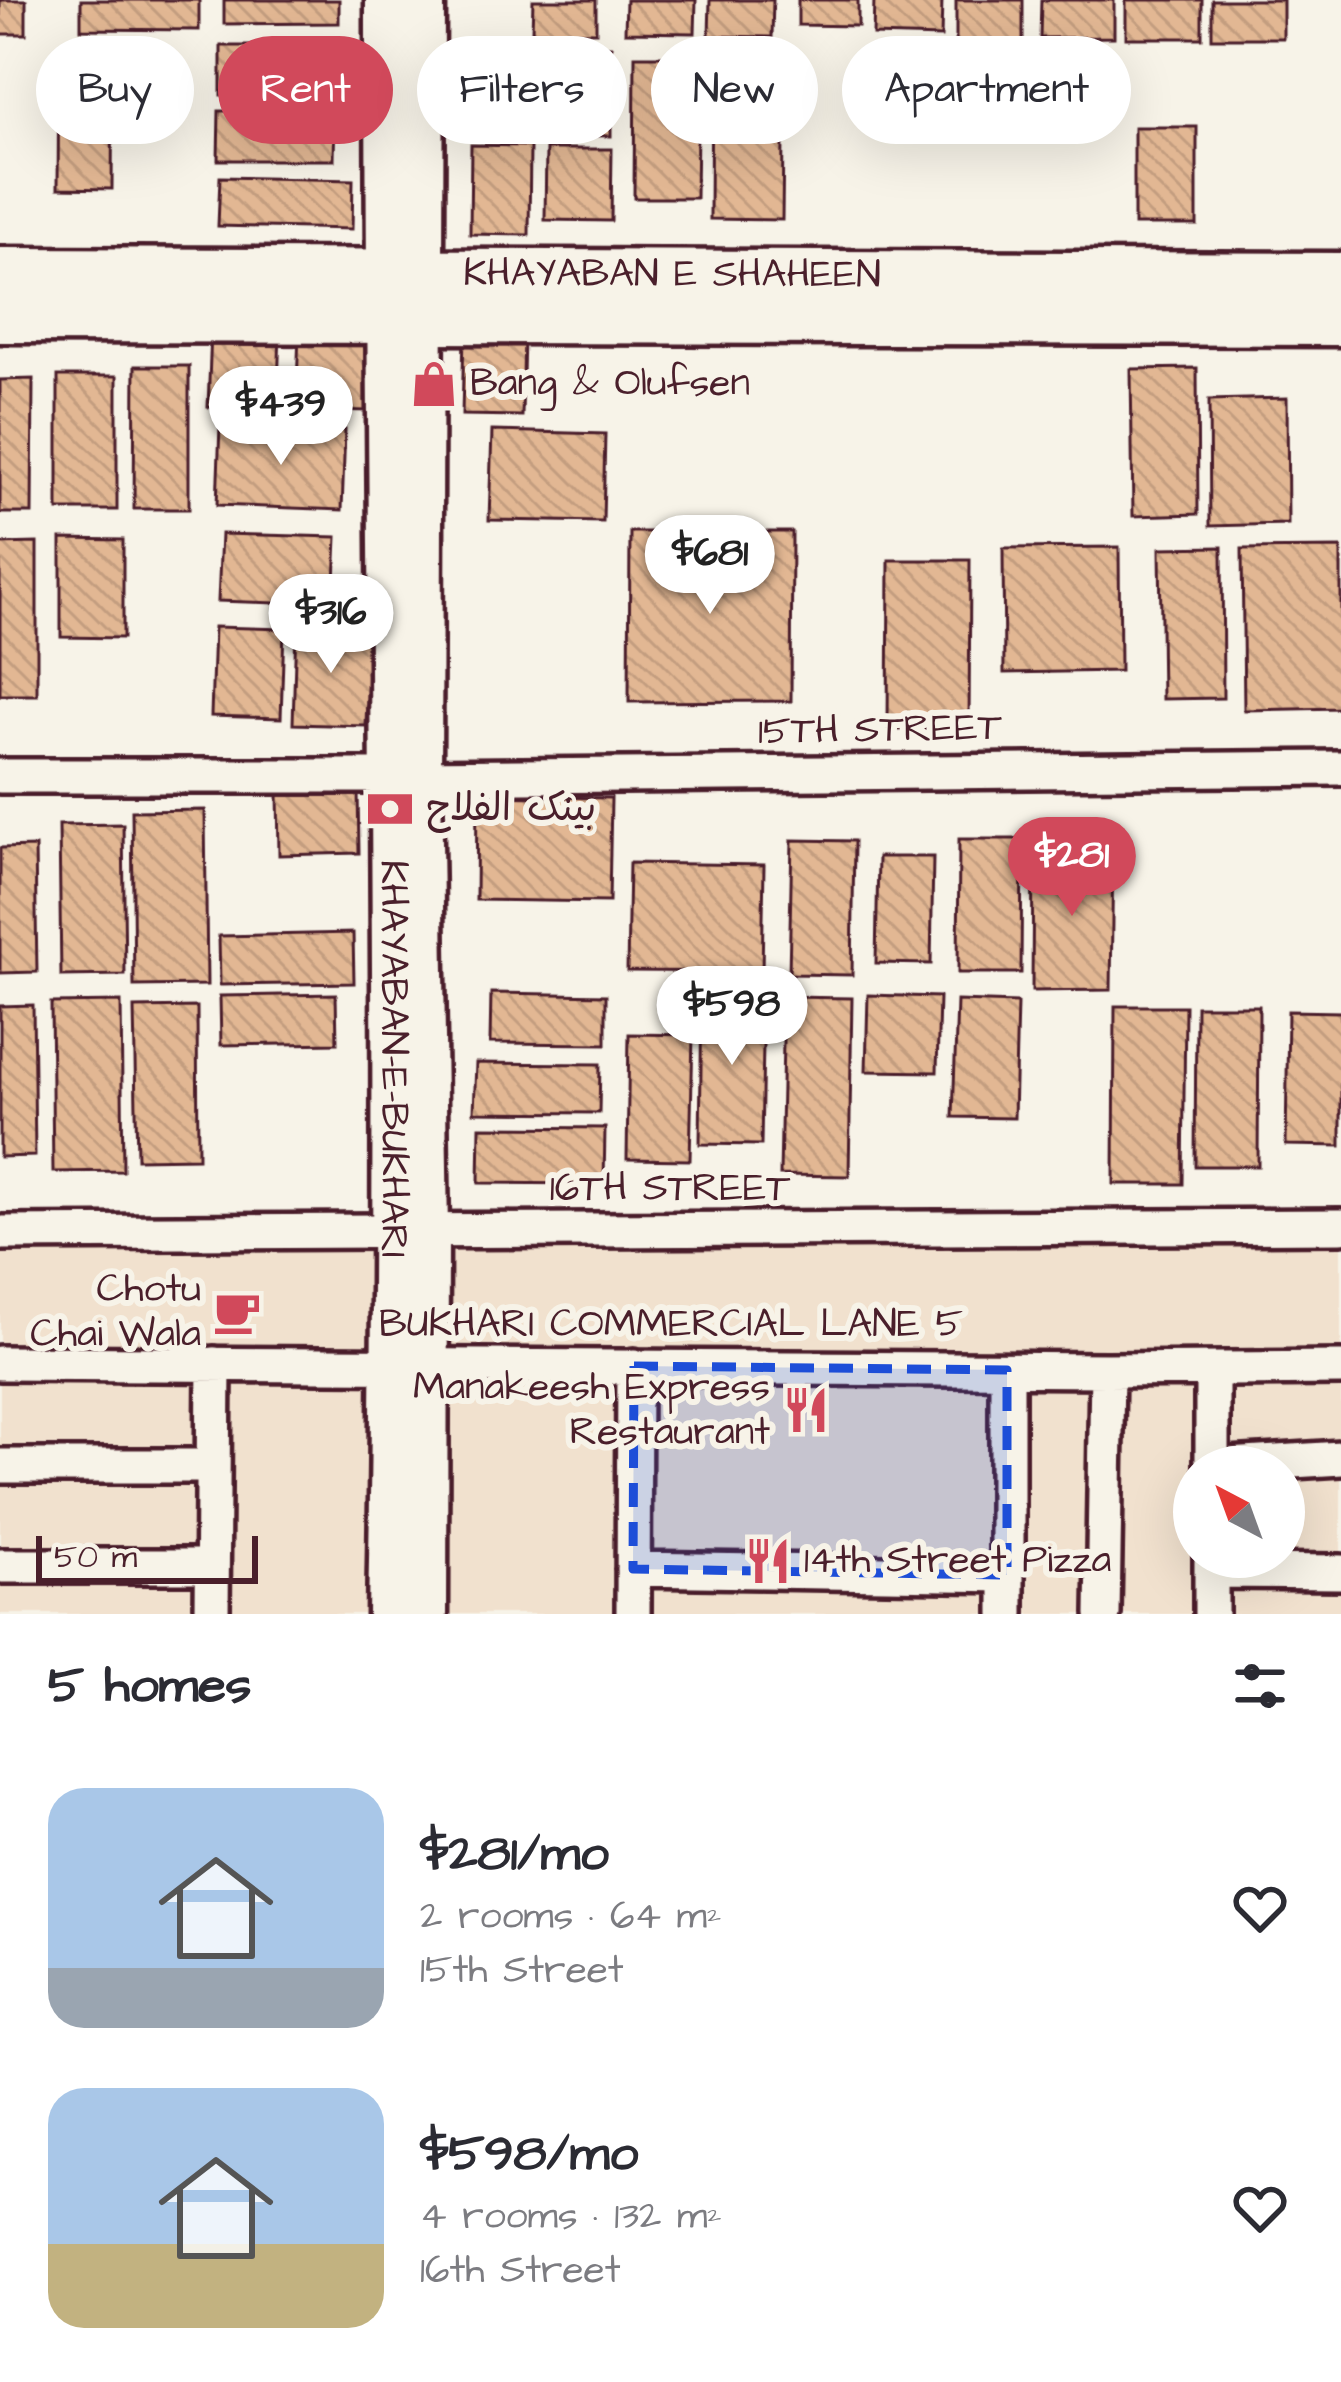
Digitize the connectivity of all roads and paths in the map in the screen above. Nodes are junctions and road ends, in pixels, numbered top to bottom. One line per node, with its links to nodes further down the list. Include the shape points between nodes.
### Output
1 (387, 0): 5 (street, KHAYABAN-E-BUKHARI)
2 (423, 0): 5 (street, KHAYABAN-E-BUKHARI)
3 (0, 272): 5 (main road, KHAYABAN E SHAHEEN)
4 (1341, 277): 5 (main road, KHAYABAN E SHAHEEN)
5 (405, 295): 6 (main road, KHAYABAN E SHAHEEN); 7 (main road, KHAYABAN E SHAHEEN); 10 (street, KHAYABAN-E-BUKHARI)
6 (0, 319)
7 (1341, 321)
8 (1341, 768): 10 (street, 15TH STREET)
9 (0, 776): 10 (street, 15TH STREET)
10 (404, 777): 13 (street, KHAYABAN-E-BUKHARI)
11 (1341, 1226): 13 (street, 16TH STREET)
12 (0, 1233): 13 (street, 16TH STREET)
13 (411, 1233): 16 (street, KHAYABAN-E-BUKHARI)
14 (0, 1364): 15 (street, BUKHARI COMMERCIAL LANE 5)
15 (214, 1364): 16 (street, BUKHARI COMMERCIAL LANE 5); 26 (street)
16 (410, 1365): 17 (street, BUKHARI COMMERCIAL LANE 5); 35 (street, KHAYABAN-E-BUKHARI); 36 (street, KHAYABAN-E-BUKHARI)
17 (634, 1366): 19 (street, BUKHARI COMMERCIAL LANE 5); 29 (street)
18 (1341, 1368): 21 (street, BUKHARI COMMERCIAL LANE 5)
19 (1007, 1370): 20 (street, BUKHARI COMMERCIAL LANE 5); 32 (street)
20 (1107, 1370): 21 (street, BUKHARI COMMERCIAL LANE 5); 39 (street)
21 (1212, 1370): 22 (street)
22 (1212, 1446)
23 (1341, 1458): 24 (street)
24 (1305, 1460)
25 (0, 1466): 26 (street)
26 (213, 1466): 28 (street)
27 (0, 1566): 28 (street)
28 (212, 1566): 34 (street)
29 (633, 1569): 32 (street); 37 (street)
30 (1305, 1570): 31 (street)
31 (1341, 1572)
32 (1007, 1575): 38 (street)
33 (1211, 1578): 40 (street)
34 (212, 1614)
35 (389, 1614)
36 (426, 1614)
37 (633, 1614)
38 (1007, 1614)
39 (1103, 1614)
40 (1211, 1614)

